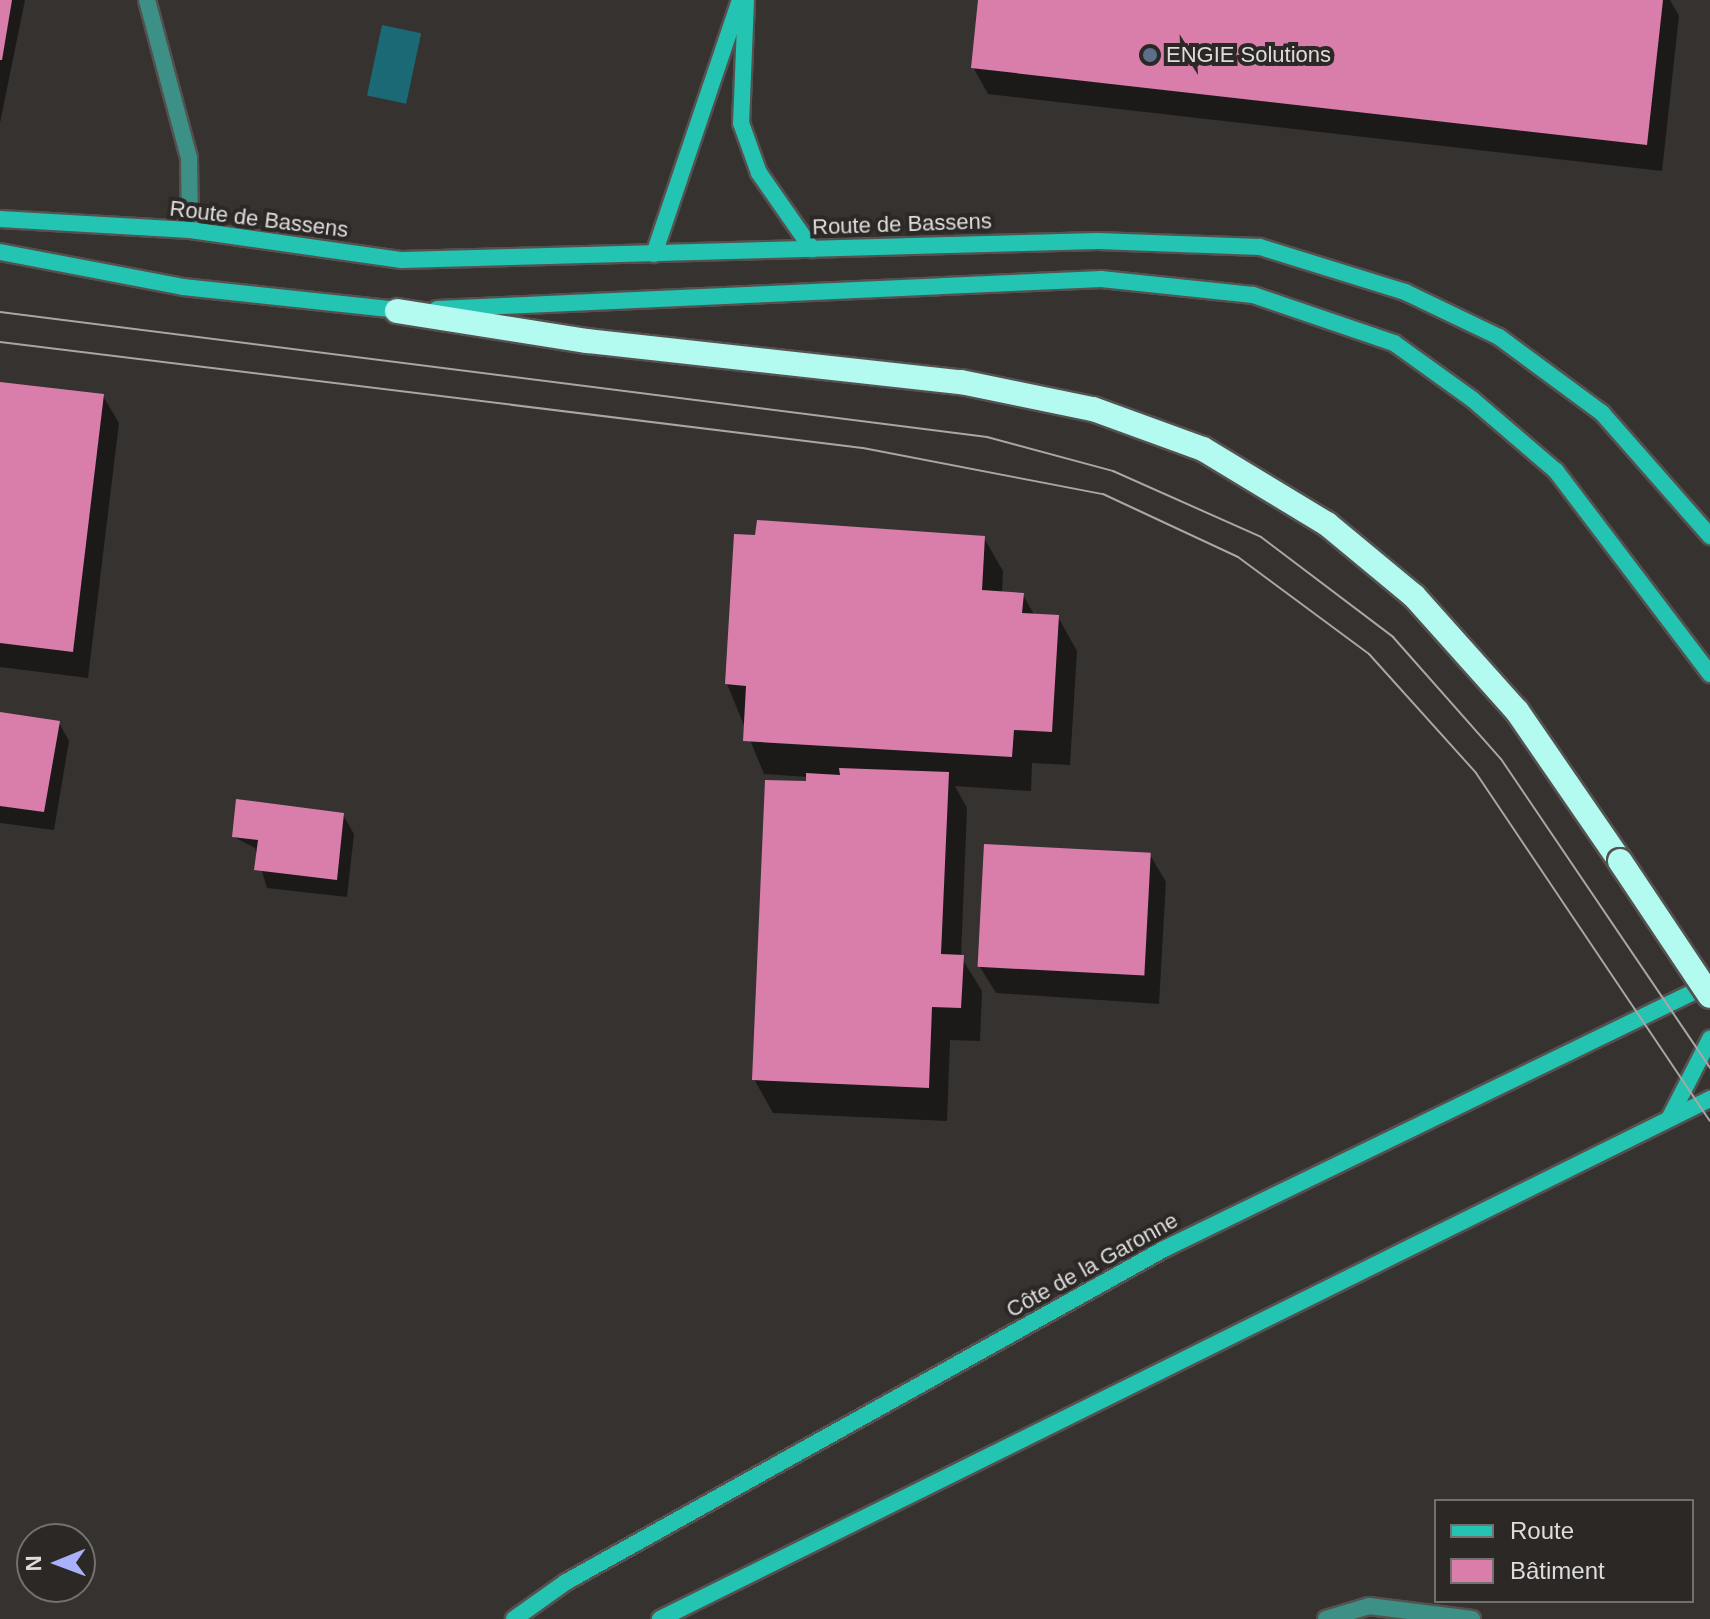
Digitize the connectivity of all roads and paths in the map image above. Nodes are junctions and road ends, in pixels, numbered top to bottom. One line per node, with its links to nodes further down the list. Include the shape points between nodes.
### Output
1 (147, 0): 5 (street, via 189,158)
2 (740, 0): 8 (main road)
3 (746, 0): 6 (main road, via 741,123 759,173)
4 (0, 219): 5 (main road, Route de Bassens)
5 (190, 230): 8 (main road, Route de Bassens, via 402,260)
6 (812, 249): 8 (main road, Route de Bassens); 10 (main road, Route de Bassens, via 1098,241 1260,247 1405,292 1499,337 1602,413)
7 (0, 252): 9 (main road, via 183,287)
8 (654, 254)
9 (397, 311): 11 (main road, via 1101,279 1253,295 1394,343 1472,399 1556,471); 13 (highway, bridge, via 587,341 961,382 1093,409 1203,449 1327,524 1414,596 1517,711)
10 (1710, 536)
11 (1710, 674)
12 (1710, 984): 17 (main road, Côte de la Garonne, via 1164,1249 566,1582)
13 (1710, 996)
14 (1710, 1039): 16 (main road)
15 (1710, 1099): 16 (main road)
16 (1670, 1117): 18 (main road)
17 (514, 1619)
18 (660, 1619)
19 (1326, 1619): 20 (street, via 1369,1606)
20 (1472, 1619)

